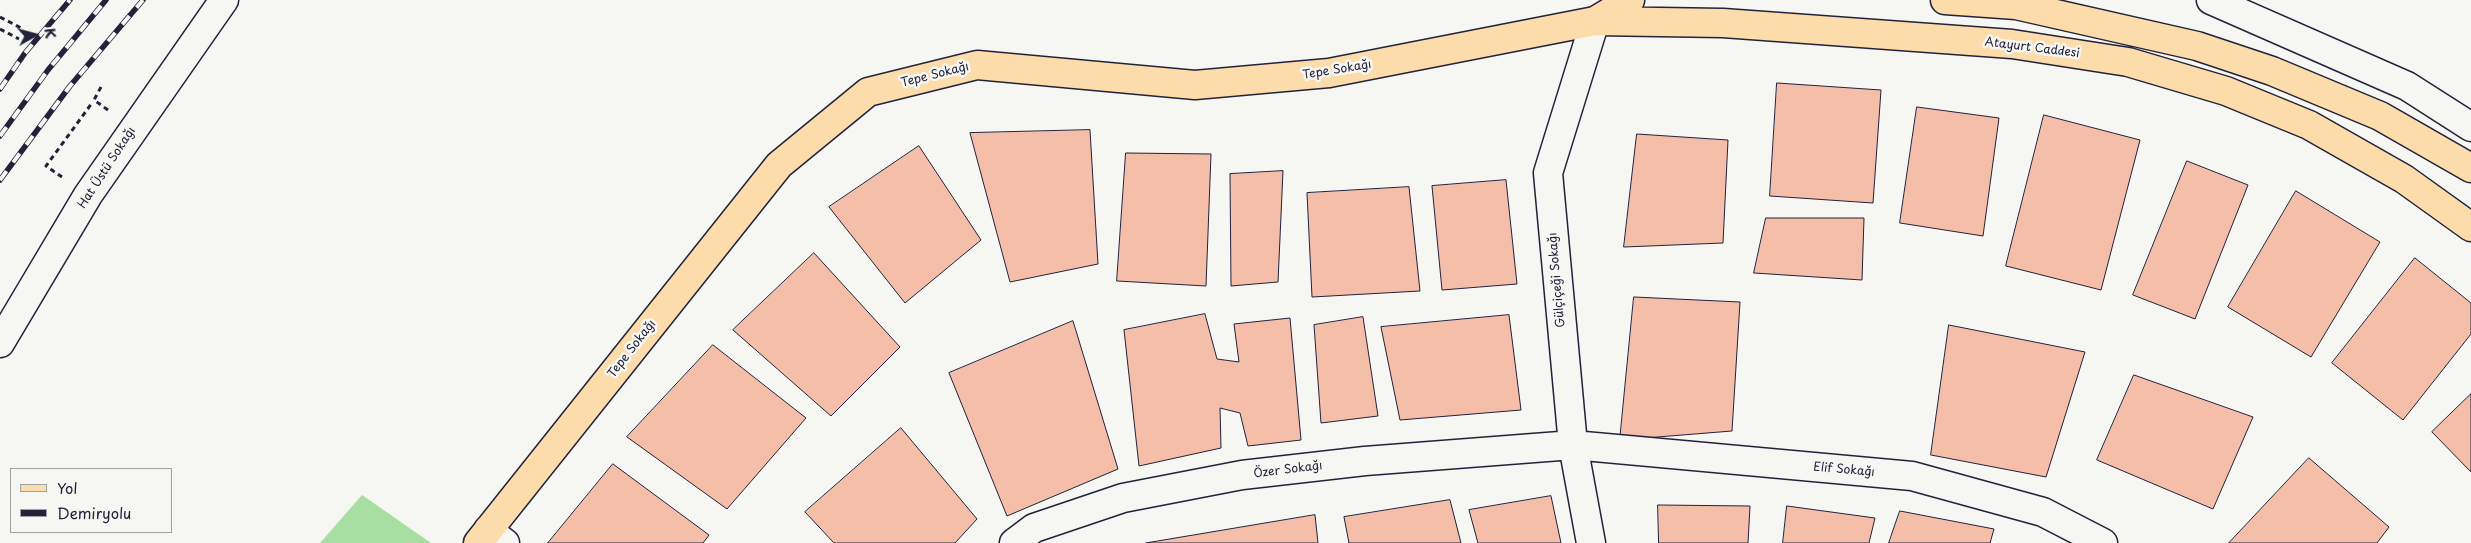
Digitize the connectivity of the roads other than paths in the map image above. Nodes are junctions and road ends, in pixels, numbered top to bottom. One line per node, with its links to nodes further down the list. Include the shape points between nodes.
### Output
1 (224, 0): 11 (street, Hat Üstü Sokağı, via 88,195)
2 (1630, 0): 6 (main road)
3 (1945, 0): 5 (main road)
4 (2211, 0): 8 (street, via 2407,86)
5 (2015, 2): 7 (main road); 9 (main road, via 2197,46 2272,71 2380,116)
6 (1595, 21): 7 (main road, Atayurt Caddesi, via 1723,23); 12 (street, Gülçiçeği Sokağı, via 1548,172); 13 (main road, Tepe Sokağı, via 1329,73 1195,85 977,65 868,92 779,164)
7 (2012, 44): 10 (main road, Atayurt Caddesi, via 2128,62 2226,91 2309,125 2404,179)
8 (2471, 127)
9 (2471, 168)
10 (2471, 227)
11 (0, 343)
12 (1573, 445): 14 (street, Özer Sokağı, via 1365,461 1242,475 1124,498 1034,528); 15 (street, Gülçiçeği Sokağı); 16 (street, Elif Sokağı, via 1912,476 2043,512)
13 (490, 539)
14 (1014, 543)
15 (1591, 543)
16 (2103, 543)

